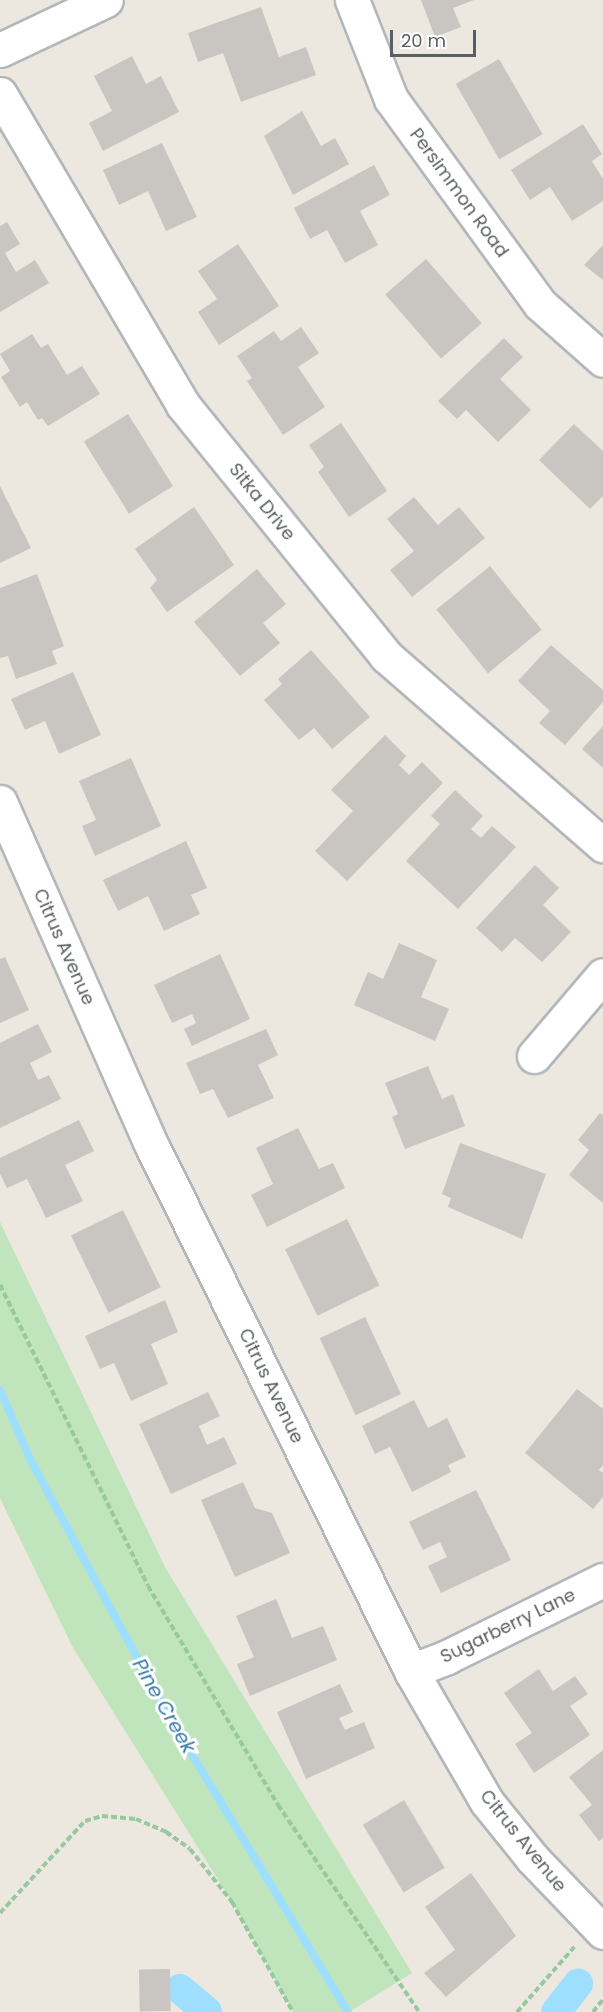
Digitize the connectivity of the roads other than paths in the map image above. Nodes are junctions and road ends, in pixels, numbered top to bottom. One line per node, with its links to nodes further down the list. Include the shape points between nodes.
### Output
1 (106, 0): 3 (street)
2 (352, 0): 5 (street, Persimmon Road, via 391,99 540,304)
3 (0, 50)
4 (0, 94): 7 (street, Sitka Drive, via 183,405 386,656)
5 (603, 360)
6 (0, 802): 11 (street, Citrus Avenue, via 150,1142)
7 (603, 845)
8 (603, 975): 9 (street)
9 (534, 1056)
10 (603, 1580): 11 (street, Sugarberry Lane)
11 (411, 1671): 12 (street, Citrus Avenue, via 487,1802 533,1859)
12 (599, 1928)

